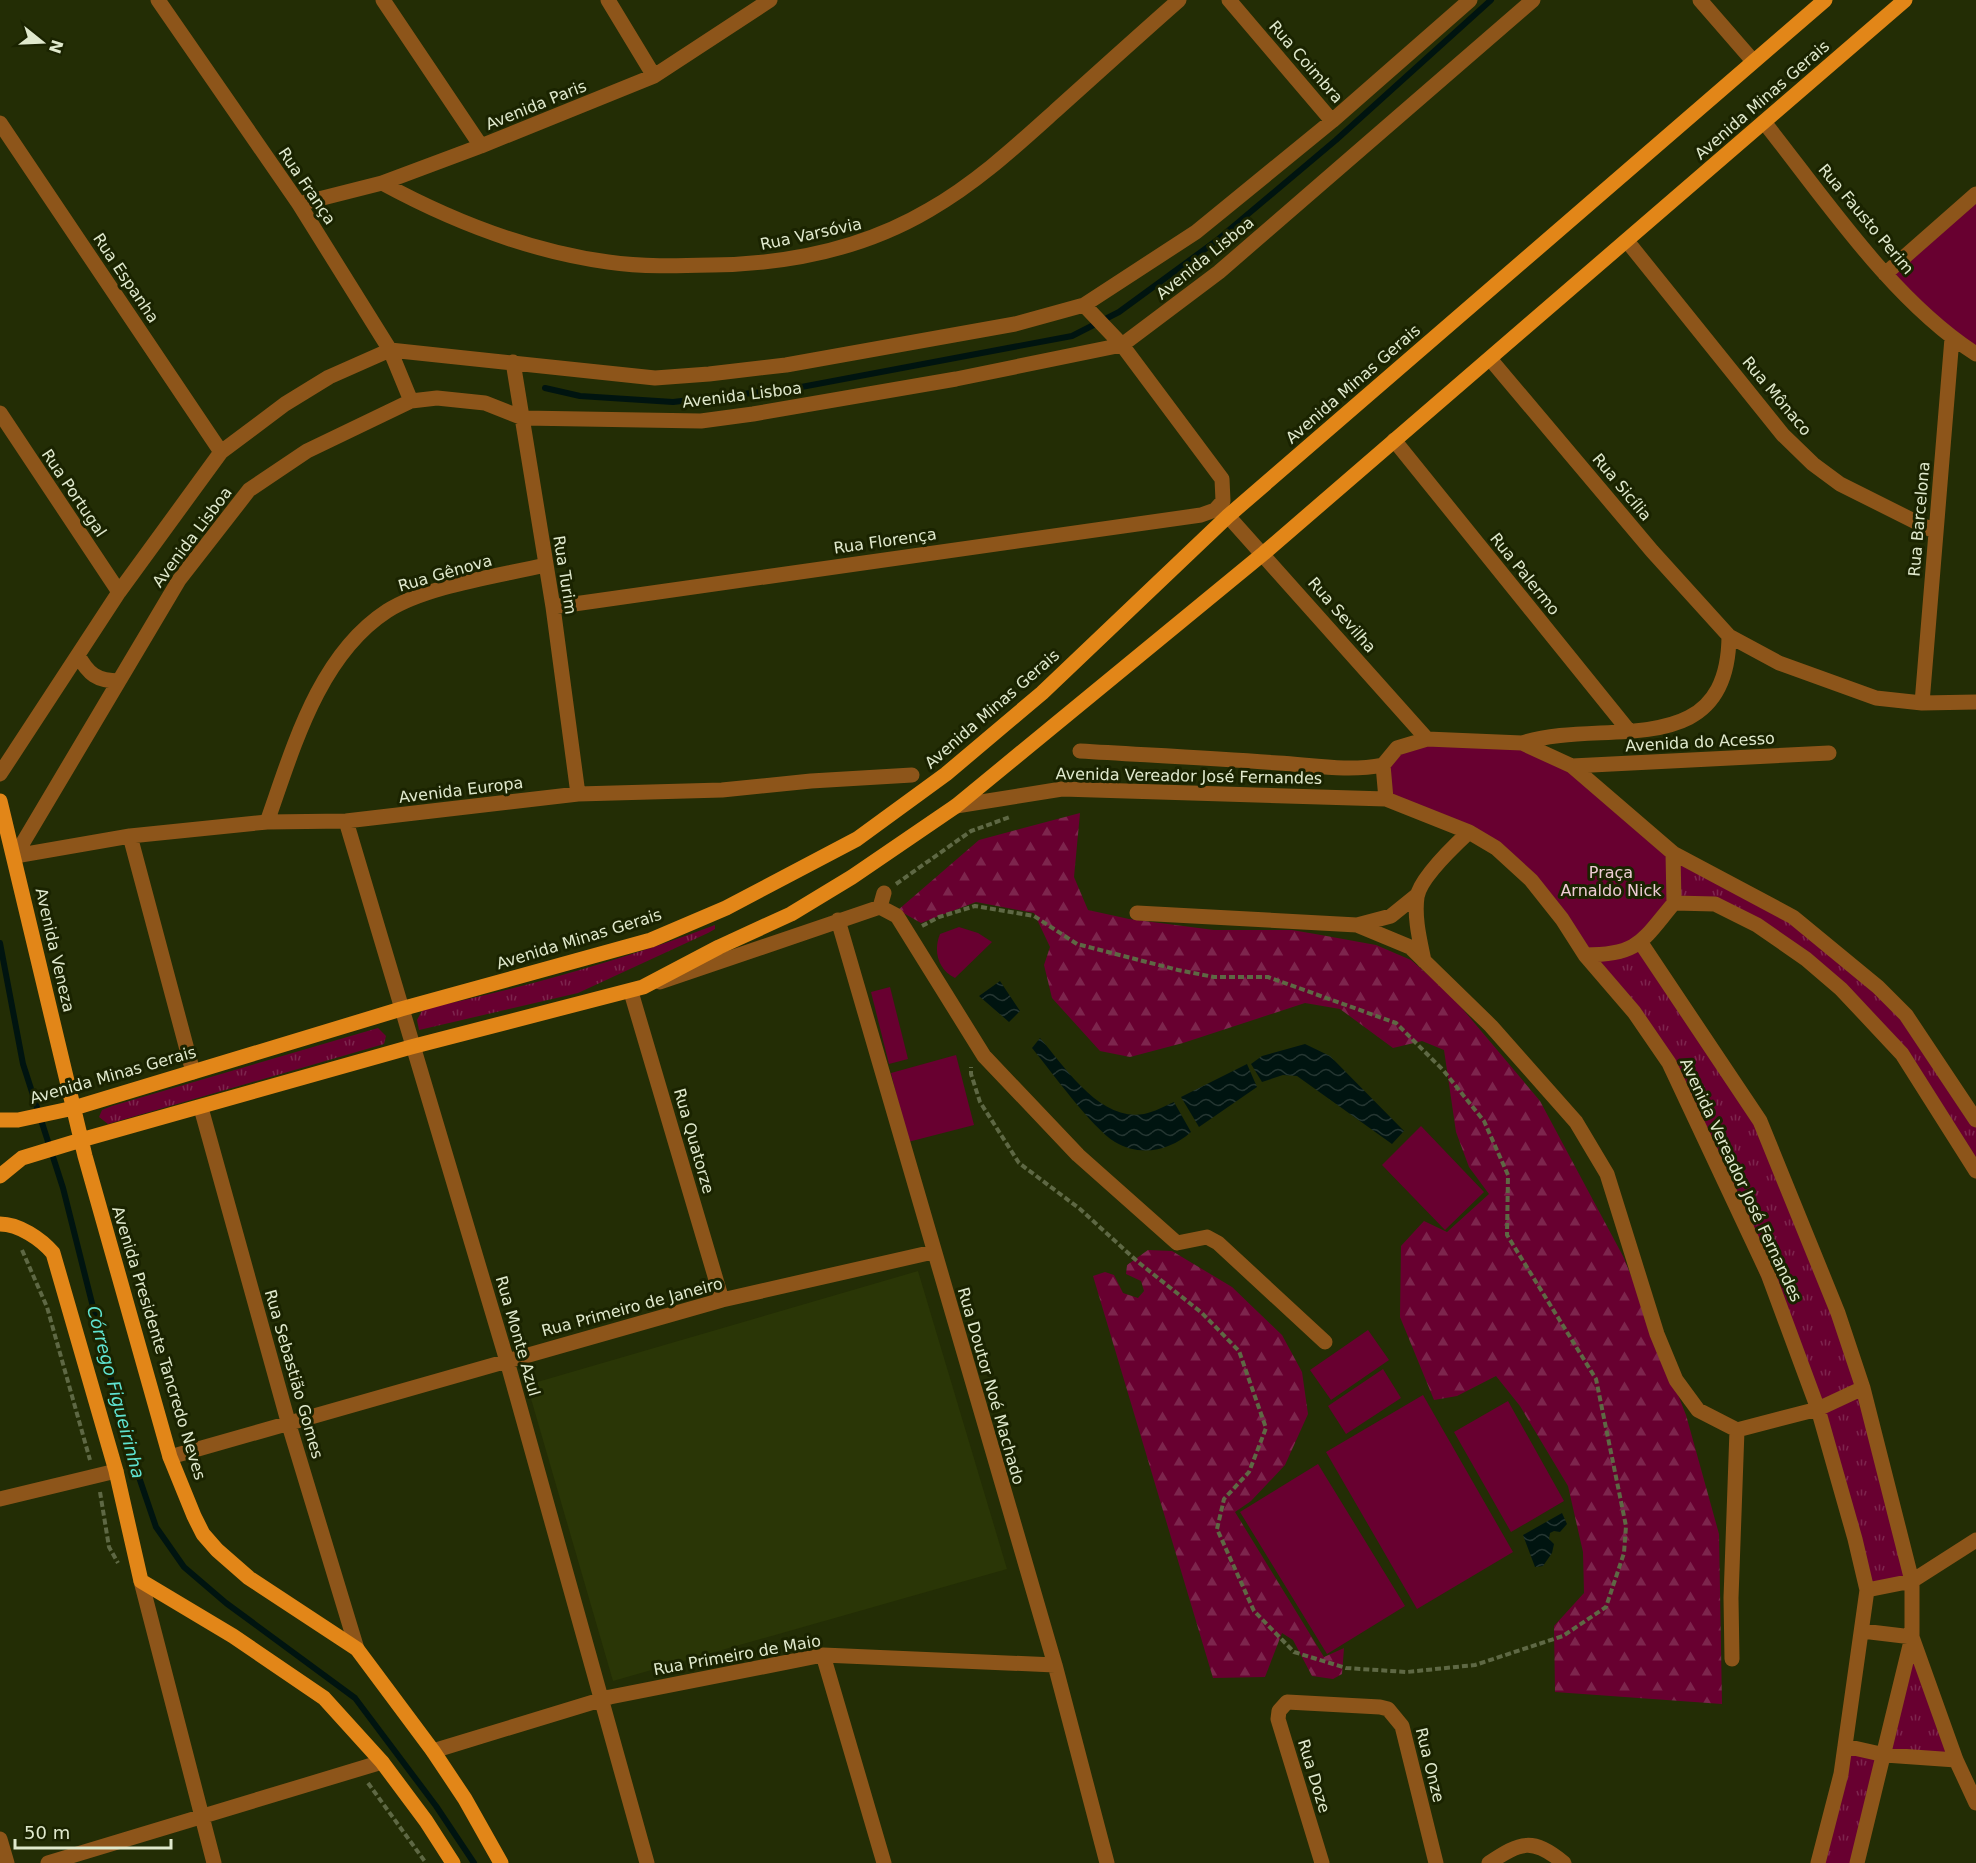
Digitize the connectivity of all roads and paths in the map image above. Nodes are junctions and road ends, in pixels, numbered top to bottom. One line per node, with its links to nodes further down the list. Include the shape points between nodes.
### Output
1 (158, 0): 20 (street, Rua França)
2 (383, 0): 17 (street)
3 (608, 0): 13 (street)
4 (770, 0): 13 (street, Avenida Paris)
5 (1179, 0): 18 (street, Rua Varsóvia, via 987,172 872,239 828,251 758,264 651,266 607,262 478,229)
6 (1229, 0): 14 (street, Rua Coimbra)
7 (1470, 0): 14 (street, Avenida Lisboa)
8 (1533, 0): 25 (street, Avenida Lisboa, via 1219,272)
9 (1700, 0): 12 (street)
10 (1825, 0): 12 (main road, Avenida Minas Gerais)
11 (1905, 0): 15 (main road, Avenida Minas Gerais)
12 (1753, 62): 35 (main road, Avenida Minas Gerais)
13 (654, 76): 17 (street, Avenida Paris)
14 (1332, 121): 23 (street, Avenida Lisboa, via 1196,232)
15 (1764, 122): 21 (main road, Avenida Minas Gerais); 22 (street, Rua Fausto Perim)
16 (0, 123): 34 (street, Rua Espanha)
17 (481, 146): 18 (street, Avenida Paris)
18 (382, 183): 20 (street, Avenida Paris)
19 (1976, 194): 22 (street)
20 (299, 204): 26 (street, Rua França)
21 (1627, 241): 28 (main road, Avenida Minas Gerais); 36 (street, Rua Mônaco, via 1783,435 1813,464 1840,484)
22 (1885, 274): 24 (street, Rua Fausto Perim)
23 (1084, 305): 25 (street); 29 (street, Avenida Lisboa, via 1015,324 786,366 709,374 655,378)
24 (1952, 338): 27 (street, Rua Fausto Perim); 36 (street, Rua Barcelona)
25 (1122, 345): 32 (street, Avenida Lisboa, via 956,379 711,420); 35 (street, via 1222,479)
26 (390, 350): 29 (street, Avenida Lisboa); 30 (street, Rua França); 34 (street, Avenida Lisboa, via 330,377 285,404)
27 (1976, 354)
28 (1491, 360): 33 (main road, Avenida Minas Gerais); 41 (street, Rua Sicília)
29 (513, 362): 32 (street, Rua Turim)
30 (411, 400): 32 (street, Avenida Lisboa, via 437,398 485,403); 43 (street, Avenida Lisboa, via 307,451 249,490 179,580)
31 (0, 413): 39 (street, Rua Portugal)
32 (523, 418): 38 (street, Rua Turim)
33 (1394, 440): 37 (main road, Avenida Minas Gerais); 46 (street, Rua Palermo)
34 (221, 452): 39 (street, Avenida Lisboa)
35 (1224, 511): 37 (street, Rua Sevilha); 40 (street, Rua Florença); 77 (main road, Avenida Minas Gerais, via 1042,693 946,774 857,839 726,908 651,940)
36 (1936, 532): 45 (street, Rua Barcelona)
37 (1264, 553): 47 (street, Rua Sevilha); 58 (main road, Avenida Minas Gerais)
38 (545, 566): 40 (street, Rua Turim); 61 (street, Rua Gênova, via 418,597 388,610 366,627 338,660 313,703)
39 (119, 592): 42 (street, Avenida Lisboa)
40 (553, 607): 55 (street, Rua Turim)
41 (1729, 636): 45 (street, Rua Sicília, via 1779,663 1876,698); 46 (street, via 1729,656 1712,699 1703,710 1676,723)
42 (78, 655): 43 (street, via 91,675); 53 (street, Avenida Lisboa)
43 (119, 681): 65 (street, Avenida Lisboa)
44 (1976, 702): 45 (street, Rua Sicília)
45 (1922, 703)
46 (1629, 731): 48 (street, via 1545,735)
47 (1427, 739): 48 (street); 51 (street, via 1397,748)
48 (1522, 743): 52 (street)
49 (1080, 751): 51 (street, Avenida Vereador José Fernandes, via 1333,769)
50 (1829, 753): 52 (street, Avenida do Acesso)
51 (1383, 765): 56 (street)
52 (1572, 766): 64 (street)
53 (0, 774)
54 (912, 775): 55 (street, Avenida Europa, via 722,790)
55 (578, 794): 60 (street, Avenida Europa)
56 (1386, 799): 58 (street, Avenida Vereador José Fernandes, via 1062,789); 62 (street, Avenida Vereador José Fernandes)
57 (0, 801): 65 (main road, Avenida Veneza)
58 (956, 806): 76 (main road, Avenida Minas Gerais, via 791,914)
59 (1020, 814): 67 (path, via 971,831)
60 (346, 821): 61 (street, Avenida Europa); 77 (street, Rua Monte Azul)
61 (267, 822): 63 (street, Avenida Europa)
62 (1469, 832): 66 (street, via 1439,861); 74 (street, Avenida Vereador José Fernandes, via 1496,848 1532,880)
63 (130, 836): 65 (street, Avenida Europa); 80 (street)
64 (1673, 853): 68 (street); 84 (street, via 1793,917 1878,987 1905,1015)
65 (15, 856): 81 (main road, Avenida Veneza)
66 (1417, 895): 71 (street, via 1391,916); 75 (street)
67 (882, 900): 70 (street, Avenida Minas Gerais); 72 (street)
68 (1674, 903): 73 (street); 86 (street, via 1715,904 1757,925 1841,988 1902,1054)
69 (1137, 913): 71 (street)
70 (838, 920): 76 (street, Avenida Minas Gerais); 89 (street, Rua Doutor Noé Machado)
71 (1357, 925): 75 (street, via 1410,947)
72 (908, 934): 78 (street); 78 (path, via 939,917 975,906 1034,916 1077,944 1214,977 1268,977 1396,1023 1443,1070 1484,1121 1508,1175 1508,1235 1596,1379 1626,1526 1624,1553 1606,1607 1563,1636 1475,1665 1407,1672 1346,1668 1294,1652 1254,1611 1217,1529 1224,1499 1249,1472 1266,1428 1239,1351 1202,1313 1080,1209 1019,1163 980,1102 971,1074)
73 (1641, 943): 74 (street, via 1613,955); 93 (street, Avenida Vereador José Fernandes, via 1760,1120 1838,1312)
74 (1585, 955): 94 (street, Avenida Vereador José Fernandes, via 1634,1012 1669,1063 1768,1274)
75 (1424, 962): 96 (street, via 1491,1026 1576,1122 1607,1174 1657,1334 1676,1380 1698,1410)
76 (637, 989): 79 (main road, Avenida Minas Gerais); 90 (street, Rua Quatorze)
77 (401, 1009): 79 (street, Rua Monte Azul); 80 (main road, Avenida Minas Gerais)
78 (974, 1039): 91 (street, via 984,1056 1078,1155 1169,1237 1177,1243 1207,1237 1218,1243)
79 (411, 1047): 82 (main road, Avenida Minas Gerais); 92 (street, Rua Monte Azul)
80 (193, 1072): 81 (main road, Avenida Minas Gerais)
81 (74, 1107): 83 (main road, Avenida Minas Gerais, via 18,1120); 85 (main road, Avenida Veneza)
82 (201, 1108): 85 (main road, Avenida Minas Gerais); 95 (street, Rua Sebastião Gomes)
83 (0, 1120)
84 (1976, 1120)
85 (81, 1140): 87 (main road, Avenida Minas Gerais, via 22,1158); 97 (main road, Avenida Presidente Tancredo Neves)
86 (1976, 1171)
87 (0, 1176)
88 (3, 1224): 98 (main road, via 44,1242 52,1253); 99 (path, via 28,1259 47,1307)
89 (933, 1252): 90 (street, Rua Primeiro de Janeiro); 111 (street, Rua Doutor Noé Machado)
90 (722, 1300): 92 (street, Rua Primeiro de Janeiro)
91 (1325, 1342)
92 (507, 1361): 95 (street, Rua Primeiro de Janeiro); 112 (street, Rua Monte Azul)
93 (1863, 1388): 94 (street); 104 (street, Avenida Vereador José Fernandes)
94 (1818, 1409): 96 (street); 105 (street, Avenida Vereador José Fernandes)
95 (289, 1425): 97 (street, Rua Primeiro de Janeiro); 108 (street, Rua Sebastião Gomes)
96 (1737, 1430): 110 (street)
97 (170, 1457): 108 (main road, Avenida Presidente Tancredo Neves, via 203,1534 217,1551 249,1578)
98 (116, 1471): 99 (street); 103 (main road)
99 (94, 1475): 100 (street); 102 (path, via 109,1547)
100 (0, 1499)
101 (1976, 1540): 104 (street)
102 (121, 1567)
103 (141, 1581): 118 (main road, via 233,1636 324,1698); 121 (street)
104 (1912, 1581): 105 (street); 107 (street, Avenida Vereador José Fernandes)
105 (1867, 1590): 106 (street, Avenida Vereador José Fernandes)
106 (1862, 1631): 107 (street); 114 (street, Avenida Vereador José Fernandes)
107 (1912, 1637): 116 (street, Avenida Vereador José Fernandes); 117 (street)
108 (357, 1649): 115 (main road, Avenida Presidente Tancredo Neves)
109 (823, 1655): 111 (street, Rua Primeiro de Maio); 112 (street, Rua Primeiro de Maio); 130 (street)
110 (1732, 1659)
111 (1055, 1665): 131 (street, Rua Doutor Noé Machado)
112 (601, 1700): 115 (street, Rua Primeiro de Maio); 129 (street, Rua Monte Azul)
113 (1287, 1702): 132 (street, Rua Doze, via 1279,1710 1278,1719); 133 (street, Rua Onze, via 1380,1707 1395,1716 1402,1726)
114 (1845, 1746): 116 (street); 136 (street, Avenida Vereador José Fernandes)
115 (433, 1751): 128 (main road, Avenida Presidente Tancredo Neves)
116 (1885, 1755): 117 (street); 137 (street, Avenida Vereador José Fernandes)
117 (1956, 1760): 120 (street)
118 (382, 1762): 119 (street); 127 (main road)
119 (358, 1769): 121 (street); 126 (path)
120 (1976, 1803)
121 (199, 1816): 124 (street); 125 (street)
122 (0, 1839): 123 (street)
123 (7, 1863)
124 (48, 1863)
125 (214, 1863)
126 (426, 1863)
127 (453, 1863)
128 (501, 1863)
129 (647, 1863)
130 (884, 1863)
131 (1107, 1863)
132 (1322, 1863)
133 (1436, 1863)
134 (1489, 1863): 135 (street, via 1514,1846 1531,1845)
135 (1564, 1863)
136 (1818, 1863)
137 (1857, 1863)

